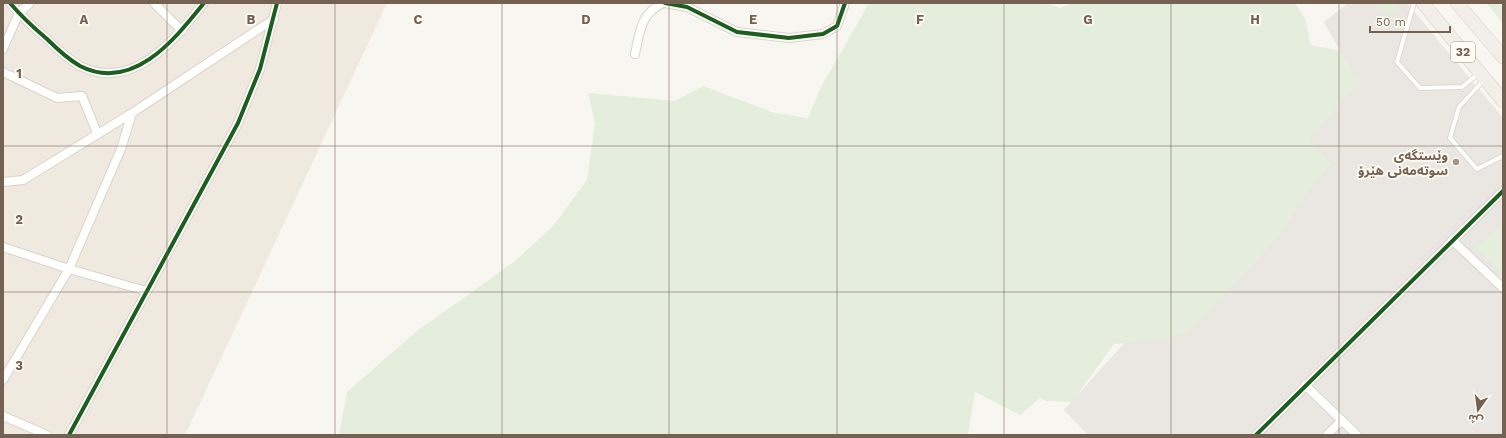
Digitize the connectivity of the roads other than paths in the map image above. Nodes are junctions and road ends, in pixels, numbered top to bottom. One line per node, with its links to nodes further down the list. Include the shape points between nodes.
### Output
1 (10, 3): 11 (street)
2 (30, 3): 11 (street)
3 (154, 3): 13 (street)
4 (204, 3): 13 (street)
5 (277, 3): 12 (street)
6 (664, 3): 10 (street, via 687,7 737,32 789,38 824,34 837,26); 15 (street, via 652,8 643,19)
7 (1414, 3): 18 (lane, via 1397,62 1420,88 1462,87)
8 (1423, 3): 18 (main road, 32)
9 (1457, 3): 16 (main road, 32)
10 (844, 5)
11 (19, 13): 13 (street, via 65,56 80,66 106,73 120,72 143,64); 14 (street)
12 (274, 19): 20 (street); 29 (street, via 260,69 238,123)
13 (182, 31)
14 (3, 48)
15 (635, 54)
16 (1503, 57)
17 (3, 72): 21 (street, via 57,98 82,96)
18 (1482, 76): 19 (main road, 32); 22 (lane, via 1459,106 1450,138 1477,169)
19 (1503, 102)
20 (132, 113): 21 (street); 27 (street, via 121,149)
21 (97, 133): 23 (street, via 23,180)
22 (1503, 156)
23 (3, 182)
24 (1503, 191): 25 (street)
25 (1452, 240): 28 (street); 31 (street)
26 (3, 247): 27 (street)
27 (69, 269): 29 (street); 30 (street)
28 (1503, 288)
29 (146, 290): 35 (street)
30 (3, 380)
31 (1305, 385): 33 (street); 36 (street)
32 (3, 416): 34 (street)
33 (1342, 420): 37 (street); 38 (street)
34 (47, 435)
35 (69, 435)
36 (1256, 435)
37 (1327, 435)
38 (1357, 435)

